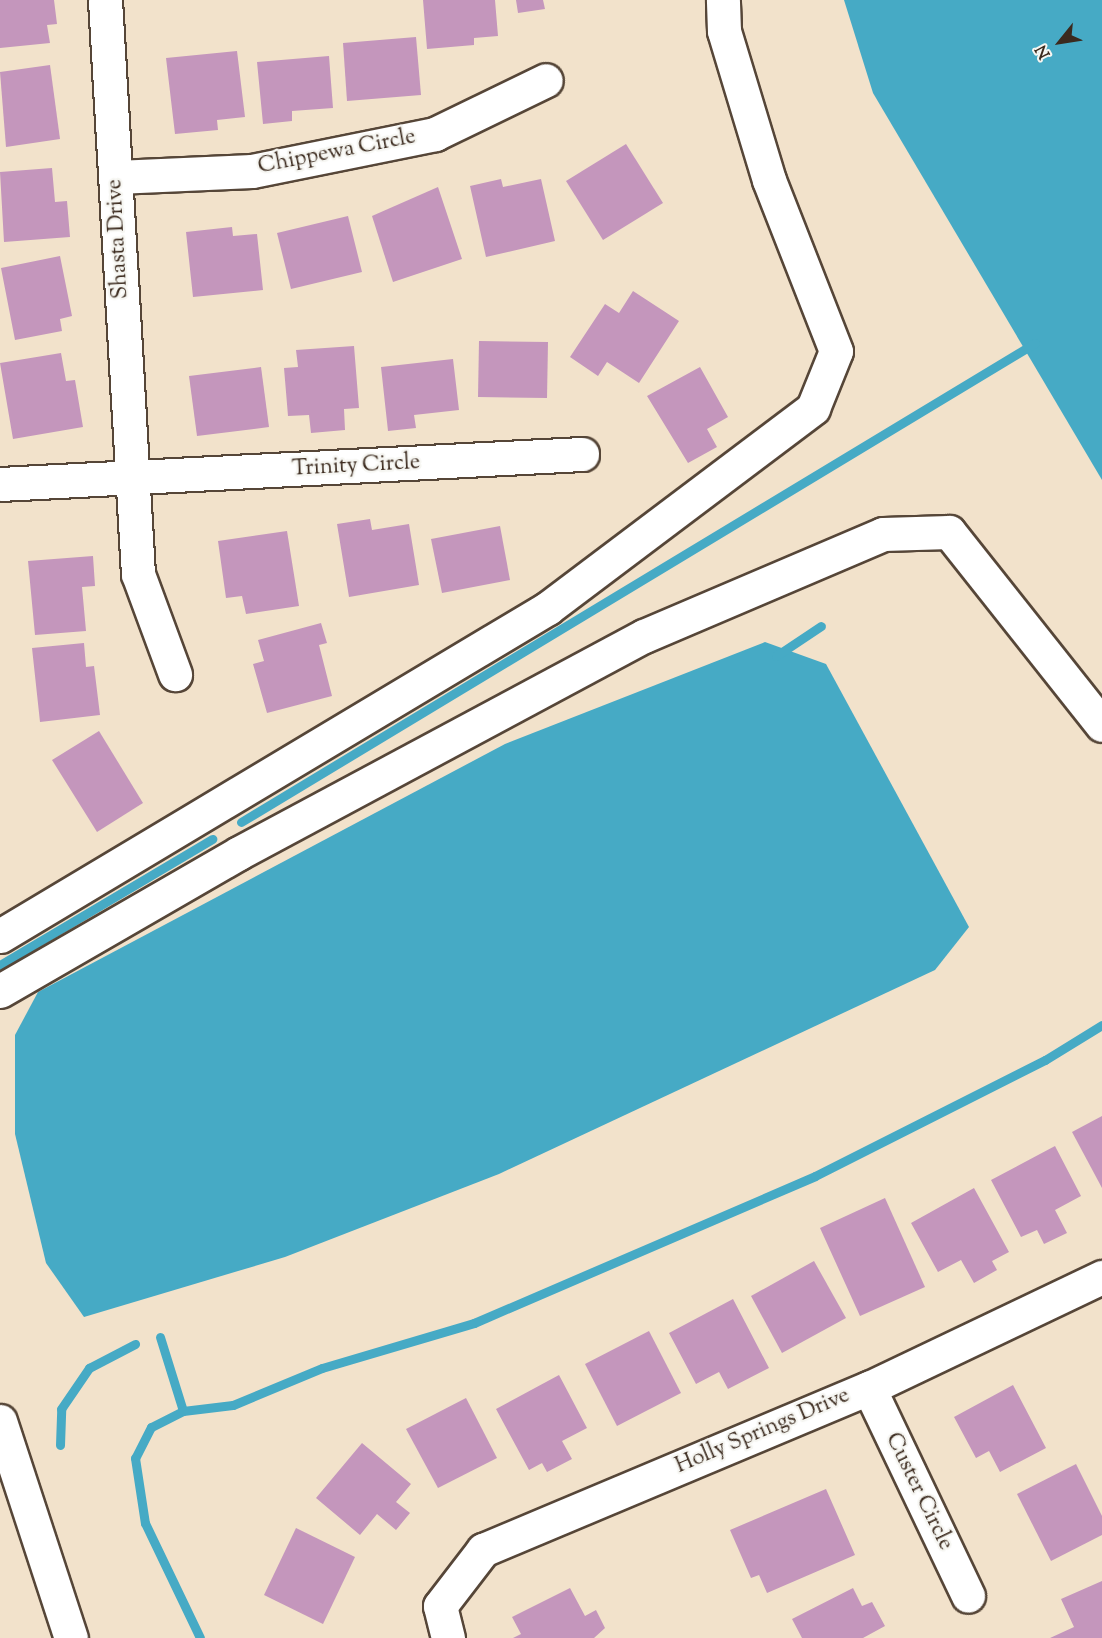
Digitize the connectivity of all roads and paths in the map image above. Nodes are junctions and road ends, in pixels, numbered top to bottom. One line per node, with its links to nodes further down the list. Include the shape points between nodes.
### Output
1 (105, 0): 4 (street, Shasta Drive)
2 (723, 0): 10 (street, via 724,31 769,180 836,351 813,408 548,608)
3 (546, 80): 4 (street, Chippewa Circle, via 435,134 252,171)
4 (116, 177): 6 (street, Shasta Drive)
5 (582, 454): 6 (street, Trinity Circle)
6 (130, 479): 7 (street, Trinity Circle); 8 (street, Shasta Drive, via 138,574)
7 (0, 484)
8 (175, 674)
9 (1102, 725): 11 (street, via 949,532 883,534 644,636 239,853)
10 (0, 936)
11 (0, 992)
12 (1102, 1277): 13 (street, Holly Springs Drive)
13 (869, 1388): 15 (street, Custer Circle); 17 (street, Holly Springs Drive, via 483,1550 440,1606)
14 (0, 1421): 16 (street)
15 (968, 1596)
16 (71, 1638)
17 (448, 1638)

